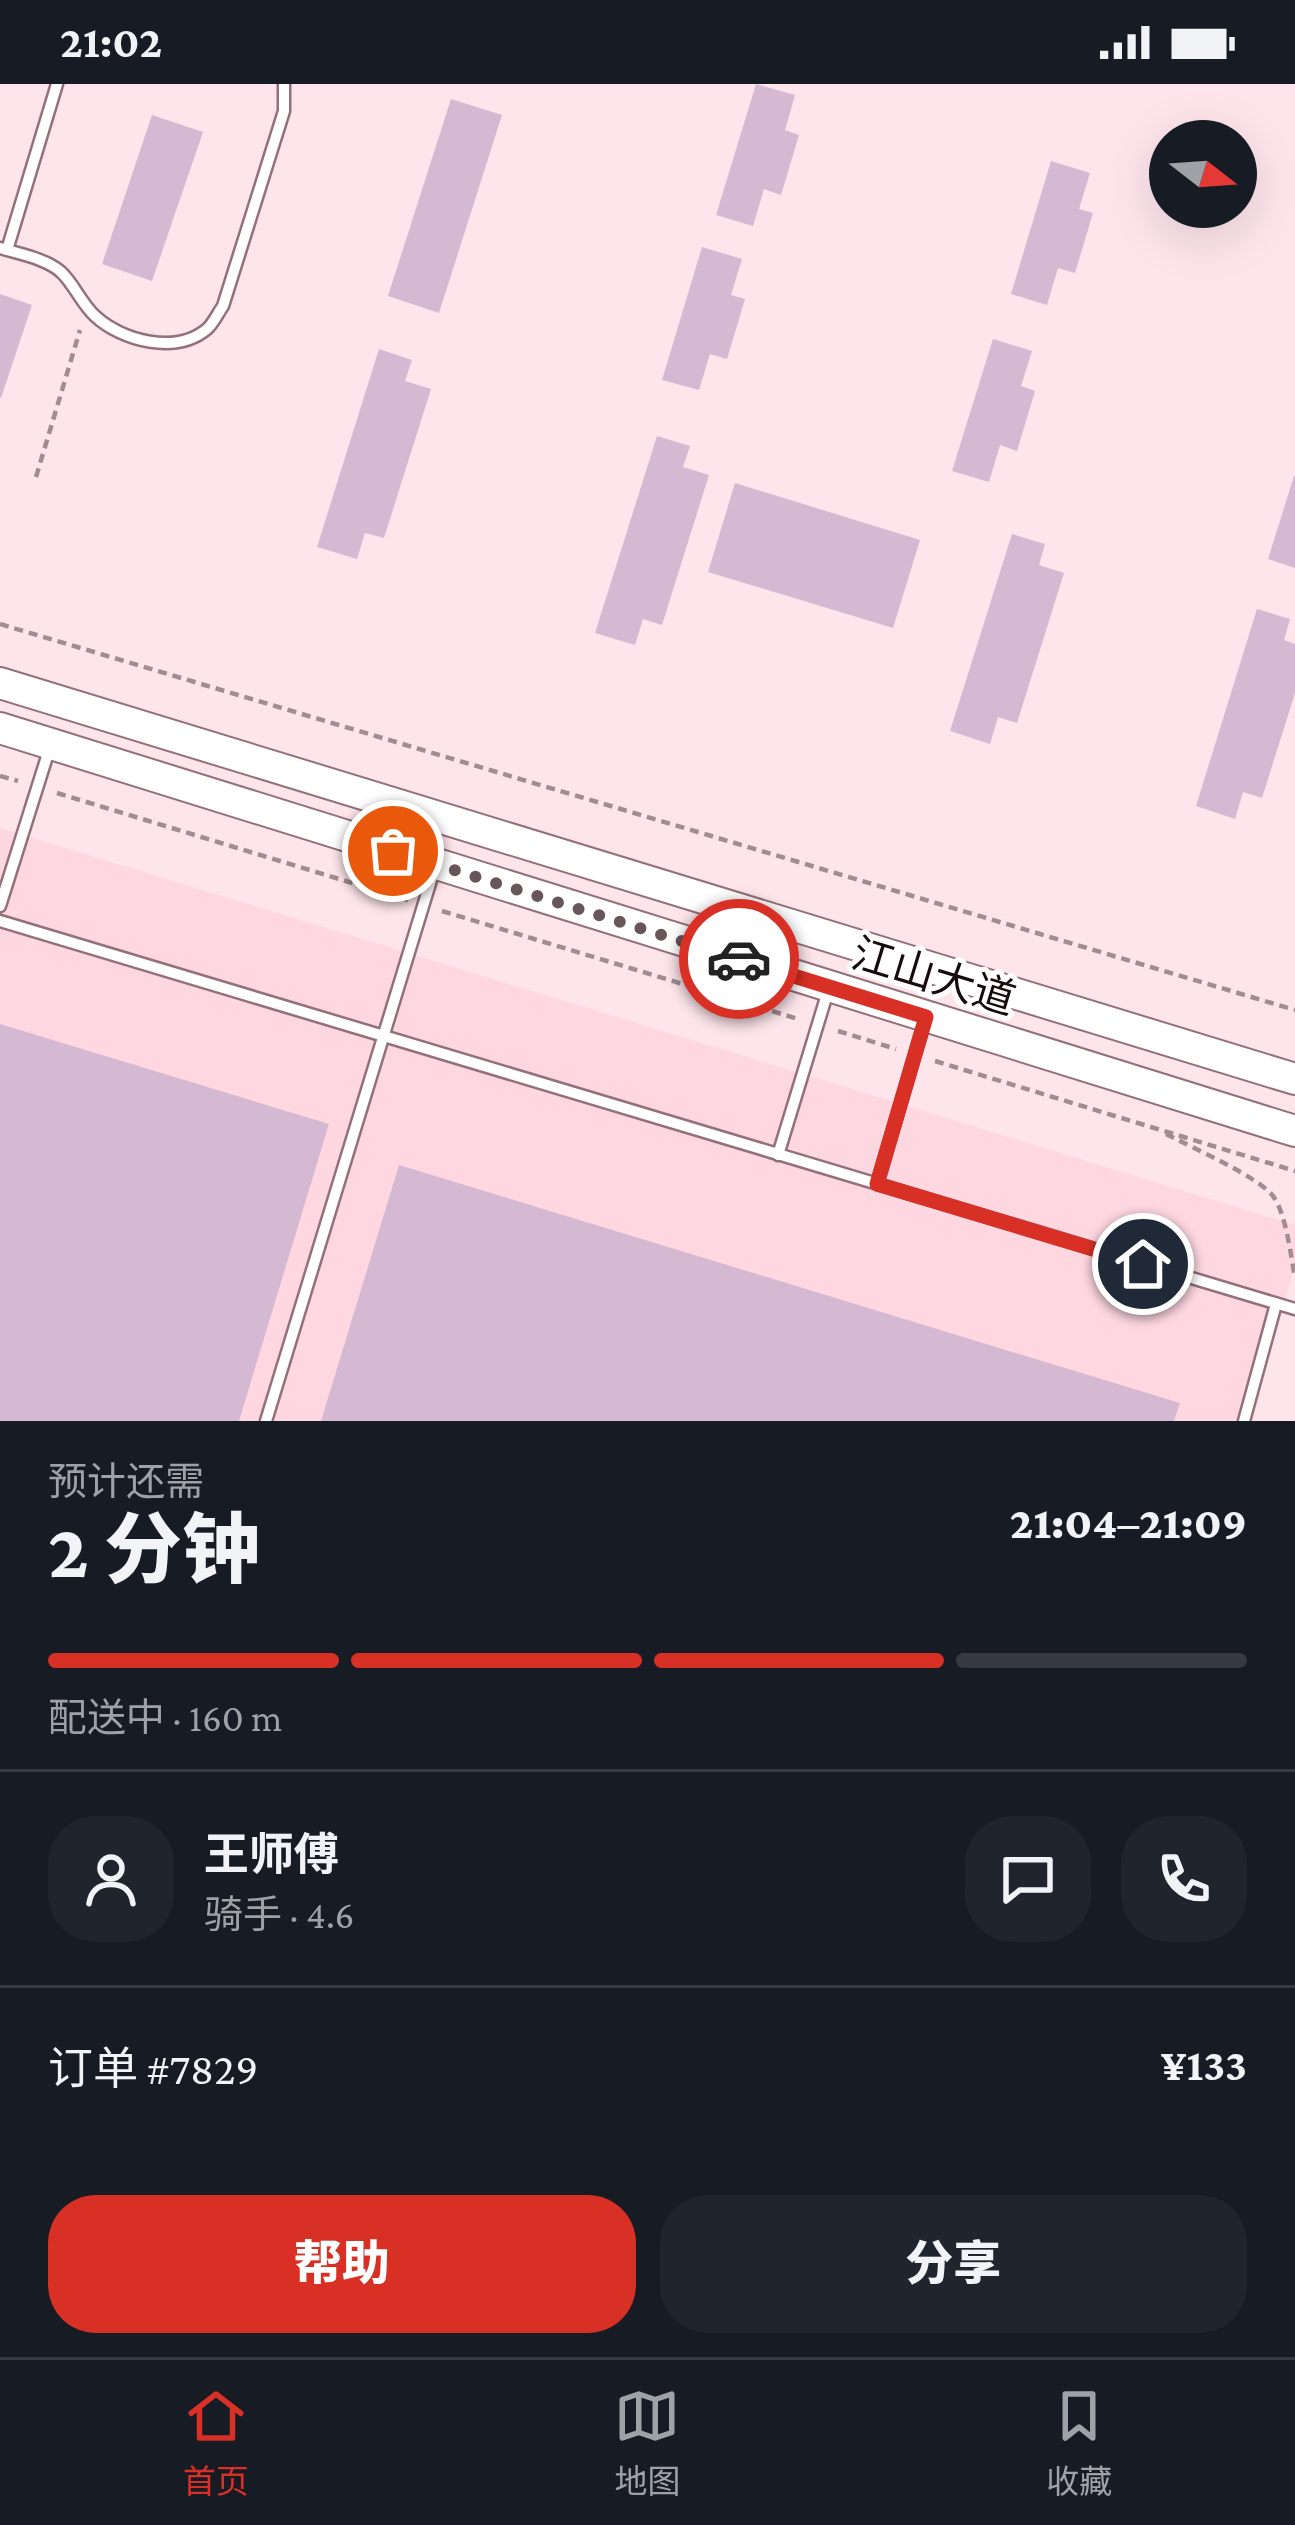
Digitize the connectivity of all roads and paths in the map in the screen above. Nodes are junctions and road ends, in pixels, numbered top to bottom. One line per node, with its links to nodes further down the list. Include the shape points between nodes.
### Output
1 (56, 84): 3 (lane)
2 (284, 84): 4 (lane, via 284,111 223,306 208,328 187,340 138,339)
3 (3, 249): 4 (lane, via 62,272)
4 (87, 308): 5 (path)
5 (36, 477)
6 (0, 624): 17 (path)
7 (0, 683): 22 (main road, 江山大道)
8 (0, 728): 9 (main road, 江山大道)
9 (51, 744): 11 (lane); 12 (main road, 江山大道)
10 (0, 776): 11 (path)
11 (36, 787): 13 (path); 14 (lane)
12 (436, 864): 13 (lane); 16 (main road, 江山大道)
13 (423, 905): 19 (path); 20 (lane)
14 (0, 906)
15 (0, 921): 20 (lane)
16 (829, 988): 18 (main road, 江山大道); 19 (lane)
17 (1295, 1010)
18 (926, 1017): 21 (lane); 24 (main road, 江山大道)
19 (818, 1025): 21 (path); 25 (lane)
20 (382, 1036): 25 (lane); 31 (lane)
21 (914, 1055): 23 (path); 27 (lane)
22 (1295, 1078)
23 (1156, 1129): 26 (path); 28 (path, via 1273,1196)
24 (1295, 1131)
25 (778, 1155): 27 (lane)
26 (1295, 1171)
27 (877, 1184): 29 (lane)
28 (1295, 1278)
29 (1276, 1304): 30 (lane); 32 (lane)
30 (1295, 1310)
31 (266, 1421)
32 (1244, 1421)

